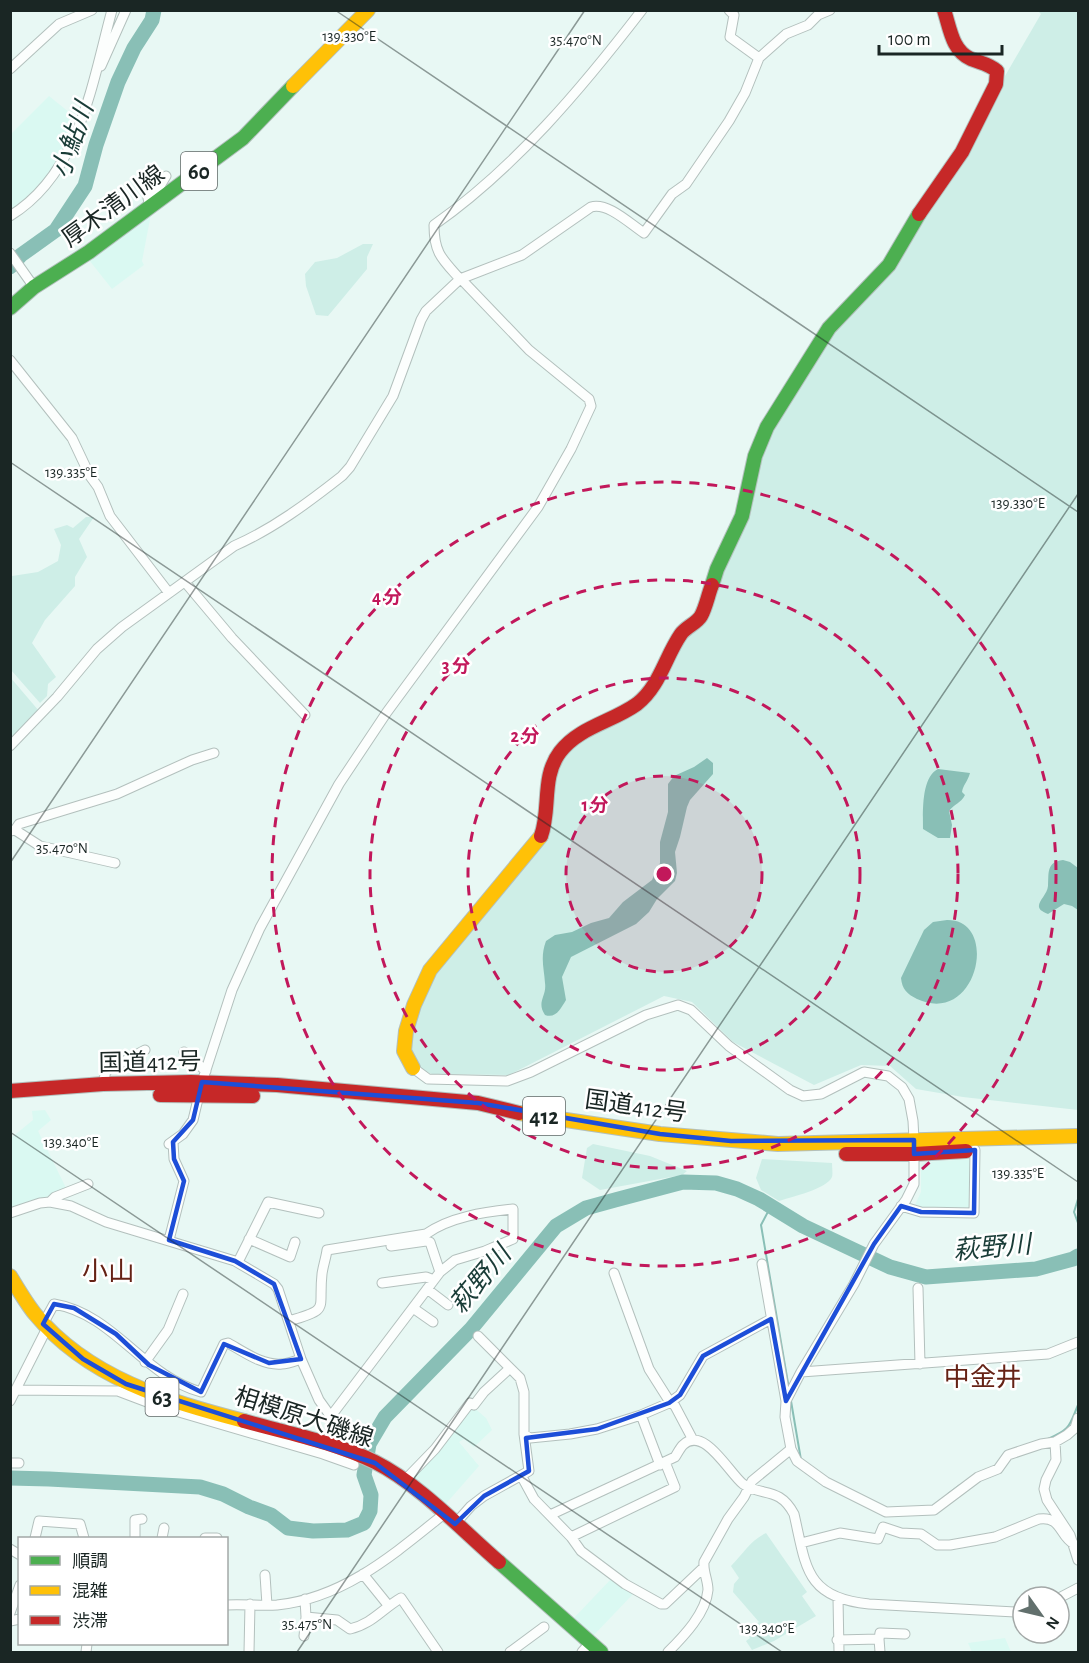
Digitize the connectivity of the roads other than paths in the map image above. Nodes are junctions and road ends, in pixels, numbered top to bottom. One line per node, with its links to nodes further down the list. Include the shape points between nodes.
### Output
1 (92, 10): 10 (street, via 59,24)
2 (112, 10): 11 (street)
3 (126, 10): 11 (street)
4 (368, 10): 13 (main road, 厚木清川線 / 60, via 243,138)
5 (642, 10): 16 (street, via 566,104 460,207 434,225 434,244)
6 (729, 10): 9 (street, via 734,15 730,37)
7 (830, 10): 9 (street, via 786,34)
8 (944, 10): 29 (main road, via 958,48 967,56 988,62 997,71 996,84 973,132 890,265 829,328 776,410 760,441 742,516 717,569 701,617 682,633 655,684 639,702 580,733 558,754 548,777 546,822 540,838 421,985 404,1045)
9 (759, 58): 16 (street, via 746,93 729,121 686,184 672,194 644,233 609,209 596,205 522,255)
10 (10, 69)
11 (96, 75): 14 (street, via 87,106 53,176 31,202)
12 (164, 177): 13 (street, via 148,198)
13 (150, 207): 17 (main road, 厚木清川線 / 60, via 89,252)
14 (10, 216)
15 (10, 253): 17 (street)
16 (461, 279): 20 (street, via 426,311 393,396 350,467 311,499 234,546); 30 (street, via 529,351 589,399 591,406 538,507 387,712 339,784 260,928 232,990)
17 (31, 283): 18 (main road, 厚木清川線 / 60)
18 (10, 308)
19 (10, 360): 21 (street, via 72,438 110,516)
20 (185, 582): 21 (street); 22 (street)
21 (169, 593): 23 (street, via 97,649)
22 (305, 715)
23 (10, 746)
24 (214, 753): 25 (street, via 117,794 19,824)
25 (13, 830): 26 (street, via 40,846)
26 (115, 863)
27 (145, 1050): 31 (street, via 106,1071)
28 (184, 1052): 30 (street)
29 (413, 1068): 35 (street, via 428,1080 507,1081 646,1015 684,1006 729,1046 803,1096 821,1094 864,1072 888,1076 902,1087 909,1100)
30 (202, 1083): 31 (main road, 国道412号 / 412); 33 (main road, 国道412号 / 412); 35 (main road, 国道412号 / 412, via 274,1096 475,1113 659,1144 810,1155); 44 (street, via 192,1120 171,1143 184,1181)
31 (103, 1084): 32 (main road, 国道412号 / 412)
32 (10, 1091)
33 (10, 1104)
34 (1078, 1137): 35 (main road, 国道412号 / 412)
35 (914, 1147): 37 (main road, 国道412号 / 412); 40 (street, via 914,1184)
36 (1078, 1147): 37 (main road, 国道412号 / 412)
37 (975, 1150): 40 (street, via 974,1213 921,1212)
38 (88, 1184): 39 (street)
39 (51, 1202): 41 (street); 44 (street)
40 (902, 1206): 68 (street, via 874,1244)
41 (10, 1213)
42 (320, 1214): 43 (street, via 268,1202)
43 (249, 1239): 45 (street, via 290,1257); 47 (street)
44 (169, 1240): 47 (street)
45 (295, 1242)
46 (391, 1246): 51 (street, via 430,1242)
47 (238, 1262): 59 (street, via 274,1284)
48 (762, 1263): 58 (street)
49 (614, 1273): 73 (street, via 649,1369)
50 (10, 1276): 61 (main road, 相模原大磯線 / 63)
51 (437, 1276): 52 (street); 54 (street); 59 (street, via 455,1260 513,1239 513,1209 466,1217 426,1234 328,1248 322,1274 322,1303 310,1315)
52 (382, 1283)
53 (918, 1288): 66 (street)
54 (427, 1289): 56 (street); 57 (street)
55 (183, 1294): 65 (street, via 168,1330)
56 (448, 1305)
57 (413, 1308): 60 (street); 76 (street)
58 (771, 1320): 73 (street, via 704,1356 680,1395); 74 (street)
59 (289, 1321): 64 (street)
60 (433, 1322)
61 (45, 1326): 65 (street, via 54,1304 69,1306 116,1334); 70 (street); 71 (main road, 相模原大磯線 / 63, via 96,1368)
62 (478, 1336): 67 (street)
63 (1078, 1342): 66 (street, via 1048,1354)
64 (301, 1359): 69 (street, via 269,1363 228,1343 224,1344 201,1392); 76 (street, via 319,1400)
65 (145, 1362): 69 (street)
66 (920, 1364): 68 (street)
67 (509, 1369): 78 (street, via 523,1386); 86 (street, via 474,1405 470,1403 435,1449)
68 (801, 1372): 74 (street)
69 (166, 1376): 71 (street)
70 (15, 1390): 71 (street, via 118,1391); 72 (street)
71 (157, 1400): 81 (main road, 相模原大磯線 / 63); 83 (street, via 323,1454)
72 (10, 1401)
73 (671, 1401): 75 (street); 79 (street)
74 (786, 1401): 82 (street)
75 (641, 1415): 78 (street, via 570,1434 530,1438); 84 (street)
76 (331, 1416): 81 (street, via 334,1421)
77 (1078, 1418): 80 (street, via 1075,1428)
78 (524, 1434): 85 (street, via 529,1471)
79 (693, 1440): 84 (street); 87 (street, via 712,1449)
80 (1055, 1442): 82 (street, via 1008,1455 998,1469 978,1477 934,1510 886,1512 826,1482 797,1461); 101 (street, via 1056,1460 1044,1489)
81 (327, 1444): 83 (main road, 相模原大磯線 / 63)
82 (791, 1449): 87 (street, via 752,1481)
83 (353, 1459): 86 (main road, 相模原大磯線 / 63, via 375,1463)
84 (662, 1463): 89 (street); 99 (street, via 675,1487)
85 (522, 1477): 89 (street, via 534,1499); 91 (street, via 484,1496)
86 (404, 1480): 88 (main road, 相模原大磯線 / 63)
87 (749, 1488): 100 (street, via 767,1491 789,1507); 103 (street)
88 (444, 1514): 91 (main road, 相模原大磯線 / 63); 104 (street)
89 (550, 1515): 99 (street)
90 (142, 1519): 97 (street, via 135,1520)
91 (455, 1524): 121 (main road, 相模原大磯線 / 63)
92 (164, 1528): 98 (street)
93 (204, 1536): 94 (street)
94 (216, 1536)
95 (35, 1537): 96 (street, via 39,1521 80,1524)
96 (83, 1537)
97 (135, 1537)
98 (162, 1537)
99 (571, 1538): 103 (street, via 581,1551 625,1584 665,1605)
100 (801, 1543): 101 (street, via 840,1533 878,1539 883,1527 921,1534 937,1545 951,1545 995,1537 1047,1518); 107 (street, via 810,1576)
101 (1074, 1545): 102 (street)
102 (1078, 1560)
103 (703, 1568): 126 (street, via 708,1587 706,1603)
104 (363, 1574): 108 (street); 112 (street)
105 (265, 1575): 111 (street)
106 (18, 1590): 113 (street)
107 (838, 1598): 114 (street, via 868,1604); 120 (street)
108 (305, 1599): 111 (street); 115 (street)
109 (250, 1604): 110 (street); 111 (street); 122 (street)
110 (228, 1605)
111 (267, 1605)
112 (388, 1605): 115 (street, via 364,1626 350,1629 337,1620); 123 (street, via 401,1598)
113 (10, 1612)
114 (1011, 1612)
115 (306, 1617): 118 (street)
116 (544, 1627): 124 (street)
117 (905, 1634): 119 (street, via 880,1633)
118 (304, 1636)
119 (879, 1639): 120 (street); 128 (street)
120 (837, 1640): 127 (street)
121 (586, 1648): 125 (main road, 相模原大磯線 / 63)
122 (249, 1653)
123 (438, 1653)
124 (510, 1653)
125 (601, 1653)
126 (668, 1653)
127 (839, 1653)
128 (880, 1653)

